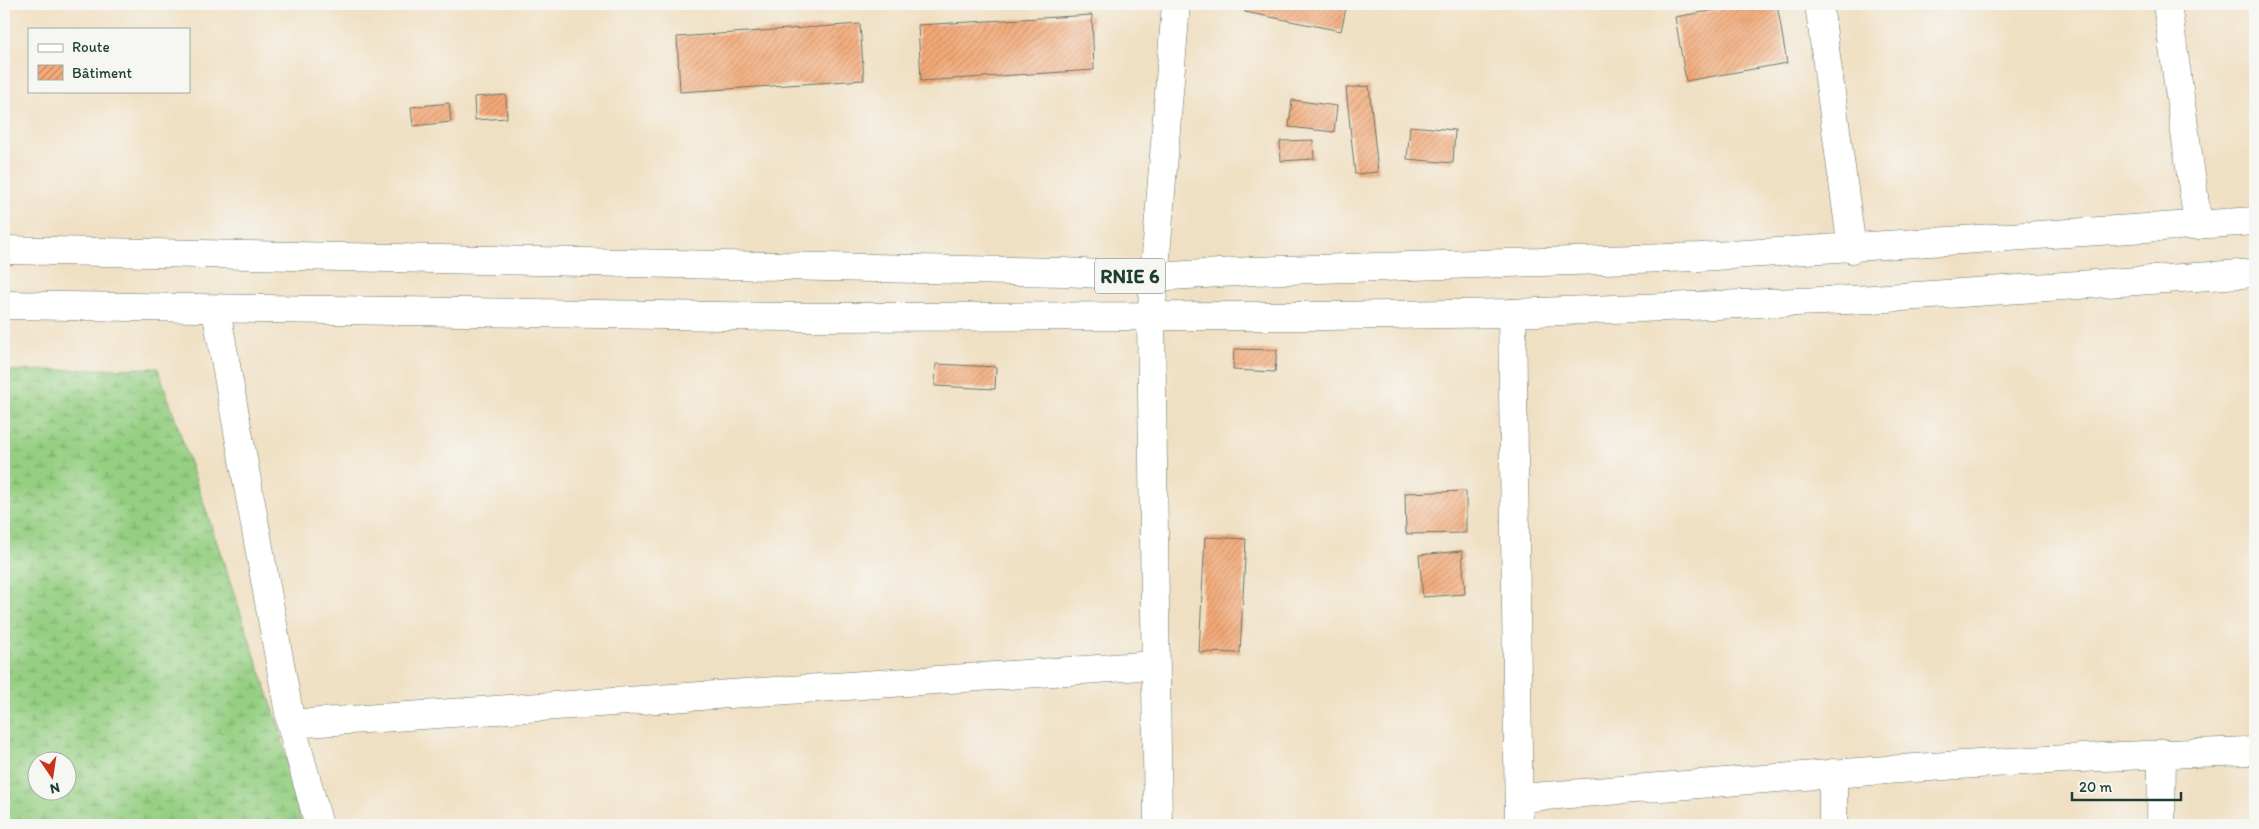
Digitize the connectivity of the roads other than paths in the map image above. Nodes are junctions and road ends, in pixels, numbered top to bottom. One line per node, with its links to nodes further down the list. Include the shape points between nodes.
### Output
1 (1176, 4): 9 (main road)
2 (1819, 4): 6 (main road)
3 (2167, 4): 5 (main road)
4 (2255, 221): 5 (main road, RNIE 6)
5 (2198, 225): 6 (main road, RNIE 6)
6 (1852, 249): 9 (main road, RNIE 6, via 1699,258)
7 (4, 250): 9 (main road, RNIE 6, via 1064,272)
8 (2255, 273): 12 (main road, RNIE 6, via 1872,299)
9 (1154, 277): 13 (main road)
10 (4, 306): 11 (main road, RNIE 6)
11 (216, 310): 13 (main road, RNIE 6); 15 (main road)
12 (1512, 313): 13 (main road, RNIE 6); 19 (main road)
13 (1151, 318): 14 (main road)
14 (1156, 665): 15 (main road); 21 (main road)
15 (291, 724): 20 (main road)
16 (2255, 751): 17 (main road)
17 (2162, 753): 18 (main road); 24 (main road)
18 (1833, 773): 19 (main road); 23 (main road)
19 (1520, 798): 22 (main road)
20 (320, 825)
21 (1158, 825)
22 (1519, 825)
23 (1833, 825)
24 (2161, 825)

